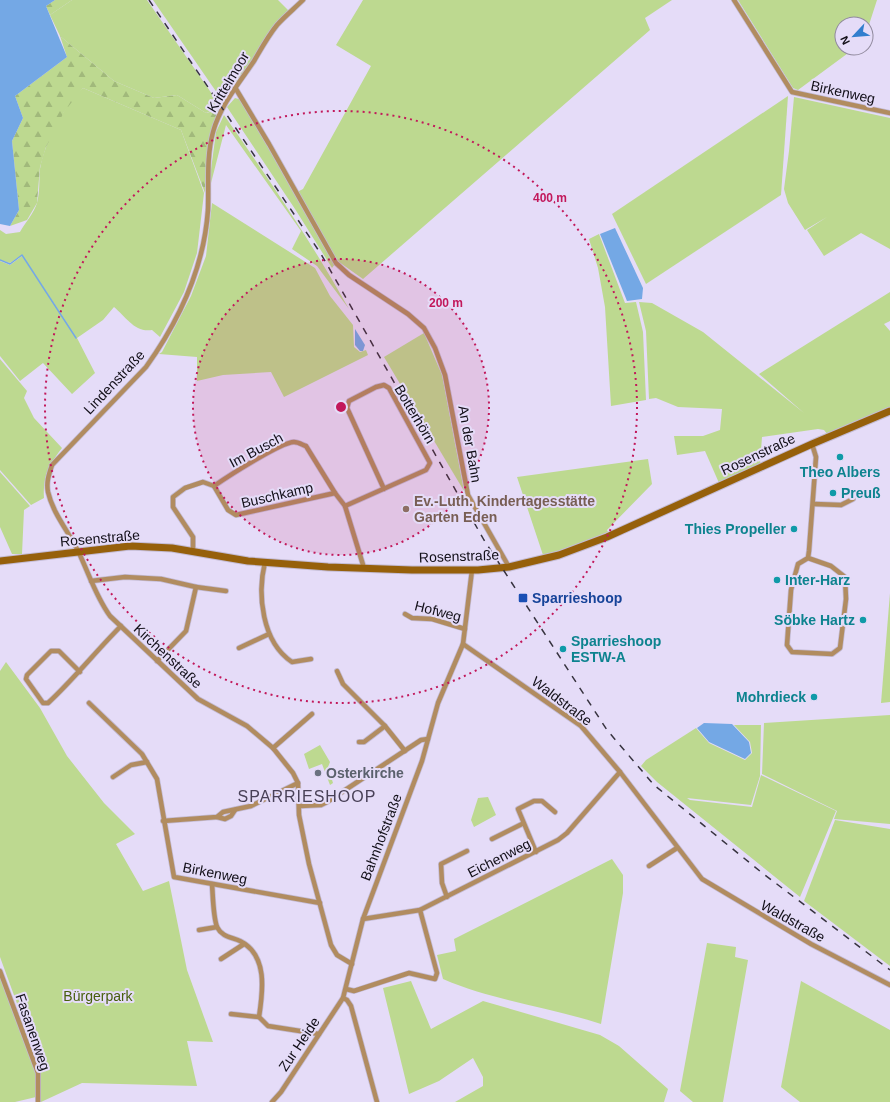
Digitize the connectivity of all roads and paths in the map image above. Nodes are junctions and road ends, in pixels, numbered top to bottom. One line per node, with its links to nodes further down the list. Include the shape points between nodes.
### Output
1 (303, 0): 3 (street, Krittelmoor, via 277,26)
2 (734, 0): 4 (street, Birkenweg, via 792,92)
3 (236, 88): 5 (street, Krittelmoor, via 223,108 213,131 208,159); 19 (street, An der Bahn, via 336,263 349,275 418,322 432,342 445,375 468,495)
4 (890, 113)
5 (208, 191): 14 (street, Lindenstraße, via 208,211 199,261 184,301 163,340 139,375 52,465 47,490 51,503)
6 (890, 411): 7 (main road, Rosenstraße)
7 (812, 444): 12 (street, via 816,458); 19 (main road, Rosenstraße, via 607,537 559,555)
8 (214, 486): 10 (street, Buschkamp, via 228,510 236,515); 10 (street, Im Busch, via 238,470 294,442 306,446); 15 (street, via 203,482 185,488 171,500 193,537)
9 (384, 489): 9 (street, Botterhörn, via 426,470 430,463 389,388 384,385 349,401 347,408); 13 (street, Botterhörn)
10 (335, 493): 13 (street, Im Busch)
11 (853, 499): 12 (street, via 841,505)
12 (814, 504): 16 (street)
13 (345, 506): 20 (street, Im Busch)
14 (78, 552): 15 (main road, Rosenstraße, via 130,546); 17 (main road, Rosenstraße); 22 (street, Kirchenstraße)
15 (193, 552): 18 (main road, Rosenstraße)
16 (808, 558): 16 (street, via 798,564 791,590 787,645 792,652 832,654 840,648 846,598 845,577 831,566)
17 (0, 561)
18 (265, 562): 20 (main road, Rosenstraße); 28 (street, via 261,603)
19 (509, 567): 21 (main road, Rosenstraße)
20 (364, 568): 21 (main road, Rosenstraße)
21 (472, 570): 27 (street, Bahnhofstraße)
22 (90, 581): 23 (street, via 126,577 161,579); 26 (street, Kirchenstraße, via 102,605)
23 (196, 587): 24 (street); 32 (street, via 186,631)
24 (226, 591)
25 (406, 614): 27 (street, Hofweg, via 412,618 432,619)
26 (121, 626): 32 (street, Kirchenstraße); 34 (street)
27 (465, 629): 29 (street, Bahnhofstraße)
28 (270, 634): 30 (street); 31 (street, via 282,656 292,662)
29 (463, 644): 38 (street, Bahnhofstraße, via 438,703); 43 (street, Waldstraße, via 581,726)
30 (239, 648)
31 (311, 659)
32 (157, 661): 40 (street, Kirchenstraße, via 198,699 247,726)
33 (337, 671): 37 (street, via 343,684)
34 (80, 672): 34 (street, via 48,703 43,704 26,679 27,674 55,650)
35 (89, 703): 42 (street, Birkenweg)
36 (312, 714): 40 (street)
37 (385, 726): 39 (street, via 364,742); 41 (street)
38 (428, 739): 41 (street, via 421,740); 59 (street, Bahnhofstraße)
39 (359, 742)
40 (273, 748): 45 (street, Kirchenstraße)
41 (405, 751): 46 (street, via 327,802 321,805)
42 (148, 762): 44 (street, via 131,765); 48 (street, Birkenweg, via 157,779)
43 (620, 772): 51 (street, Waldstraße); 53 (street, Eichenweg, via 567,833)
44 (113, 777)
45 (298, 783): 46 (street, Kirchenstraße); 48 (street, via 251,806 223,812 217,817)
46 (300, 806): 57 (street, Kirchenstraße, via 299,815 309,864)
47 (555, 812): 49 (street, via 542,801 534,801 518,809)
48 (163, 821): 55 (street, Birkenweg, via 174,877)
49 (522, 824): 50 (street); 53 (street)
50 (492, 839)
51 (677, 848): 54 (street); 66 (street, Waldstraße, via 702,879 719,890 811,944)
52 (467, 850): 56 (street, via 441,864 442,883)
53 (536, 852): 56 (street, Eichenweg)
54 (649, 866)
55 (212, 884): 57 (street, Birkenweg); 60 (street)
56 (447, 897): 58 (street, Eichenweg)
57 (320, 903): 64 (street, Kirchenstraße, via 337,955)
58 (420, 910): 59 (street, Eichenweg); 67 (street, via 437,973 435,979 409,973 354,990)
59 (363, 919): 64 (street, Bahnhofstraße)
60 (217, 927): 61 (street); 62 (street, via 222,934)
61 (199, 930)
62 (244, 944): 63 (street); 70 (street, via 253,951 261,968 263,984)
63 (221, 959)
64 (352, 964): 67 (street, Bahnhofstraße)
65 (0, 971): 72 (street, Fasanenweg, via 38,1073)
66 (890, 985)
67 (346, 989): 68 (street, Bahnhofstraße)
68 (343, 998): 71 (street, Zur Heide); 74 (street, via 351,1006)
69 (231, 1014): 70 (street)
70 (259, 1017): 71 (street, via 268,1026)
71 (319, 1034): 73 (street, Zur Heide)
72 (38, 1102)
73 (272, 1102)
74 (377, 1102)

